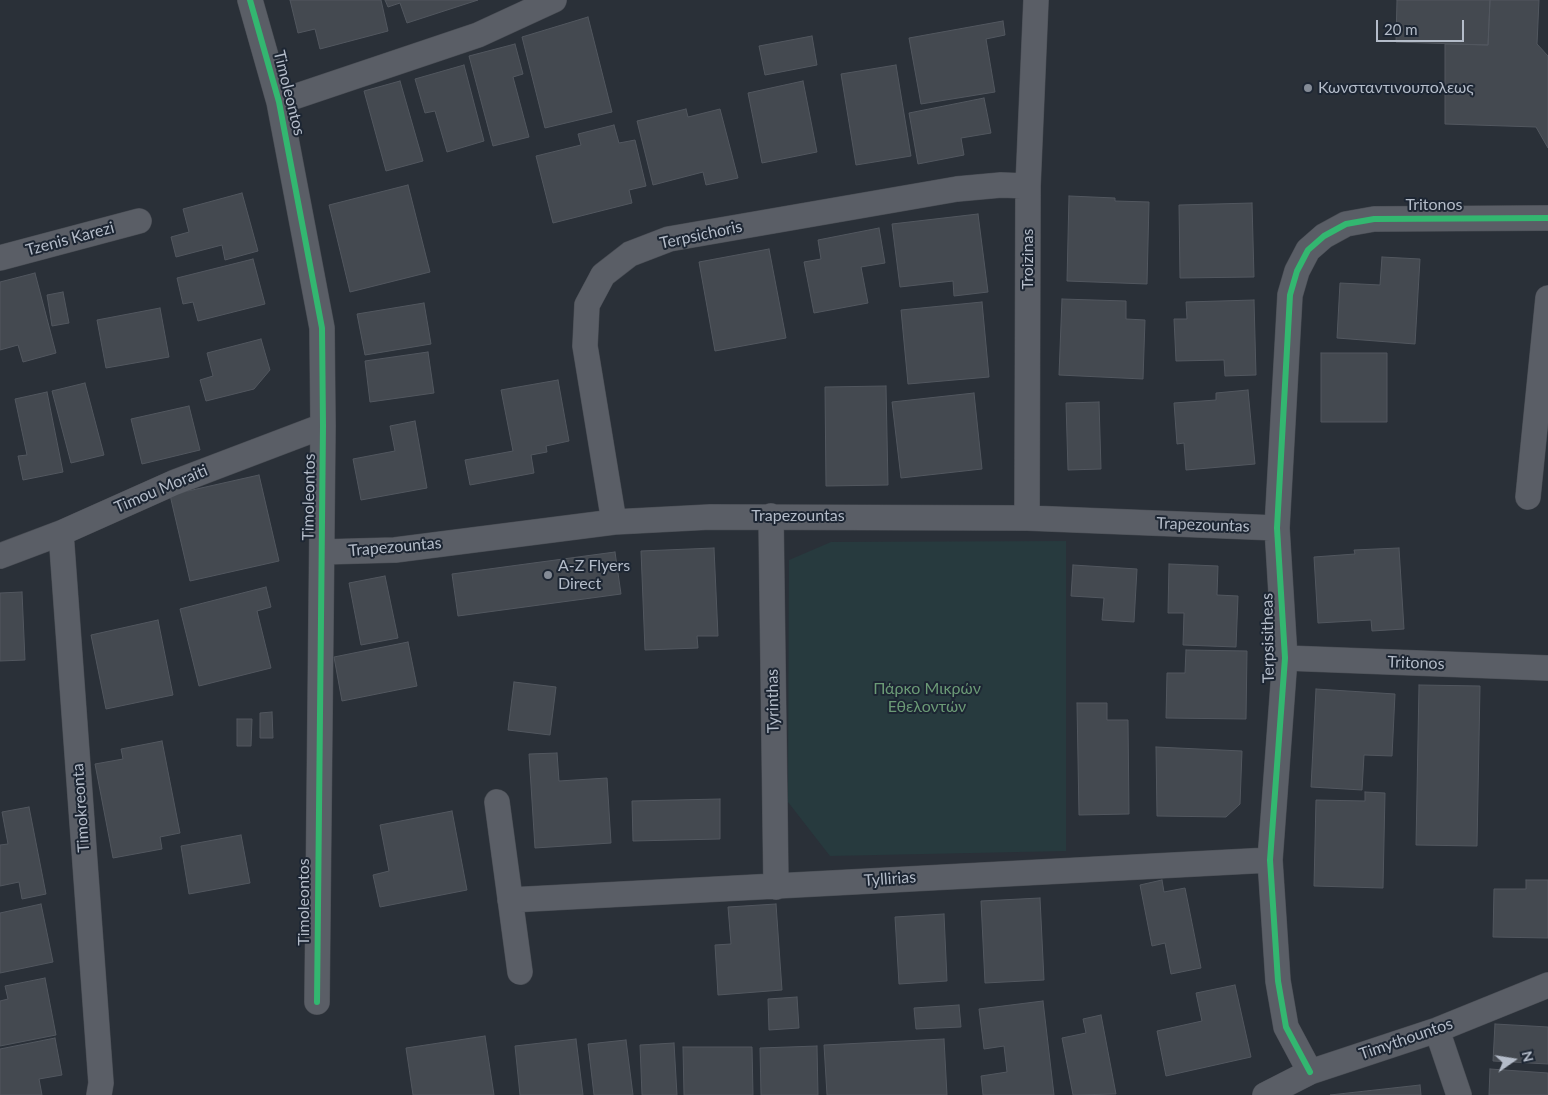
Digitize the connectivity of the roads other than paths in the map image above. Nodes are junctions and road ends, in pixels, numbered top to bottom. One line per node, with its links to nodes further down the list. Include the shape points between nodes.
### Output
1 (250, 0): 4 (street, Timoleontos)
2 (554, 0): 4 (street, Timoleontos, via 478,35)
3 (1036, 0): 5 (street, Troizinas)
4 (279, 102): 11 (street, Timoleontos, via 322,328)
5 (1028, 186): 14 (street, Troizinas); 15 (street, Terpsichoris, via 957,189 669,240 630,254 603,275 587,305 585,346)
6 (1548, 218): 8 (street, Tritonos, via 1374,219 1346,224)
7 (139, 221): 9 (street, Tzenis Karezi)
8 (1324, 236): 16 (street, Terpsisitheas, via 1308,250 1290,295)
9 (0, 258)
10 (1548, 298): 12 (street)
11 (323, 426): 17 (street, Timou Moraiti, via 173,482); 18 (street, Timoleontos)
12 (1528, 497)
13 (771, 516): 14 (street, Trapezountas); 15 (street, Trapezountas); 24 (street, Tyrinthas)
14 (1026, 518): 16 (street, Trapezountas)
15 (614, 522): 18 (street, Trapezountas, via 396,550)
16 (1277, 528): 20 (street, Terpsisitheas)
17 (61, 533): 19 (street, Timou Moraiti); 31 (street, Timokreonta)
18 (322, 552): 28 (street, Timoleontos)
19 (0, 556)
20 (1285, 658): 21 (street, Tritonos); 23 (street, Terpsisitheas)
21 (1548, 668)
22 (497, 802): 25 (street)
23 (1270, 860): 24 (street, Tyllirias, via 963,874); 30 (street, Terpsisitheas, via 1278,981 1286,1027)
24 (776, 887): 25 (street, Tyllirias)
25 (510, 900): 26 (street)
26 (520, 972)
27 (1548, 985): 29 (street, Timythountos)
28 (317, 1002)
29 (1437, 1030): 30 (street, Timythountos); 33 (street)
30 (1310, 1072): 32 (street, Timythountos)
31 (100, 1089)
32 (1265, 1095)
33 (1459, 1095)

